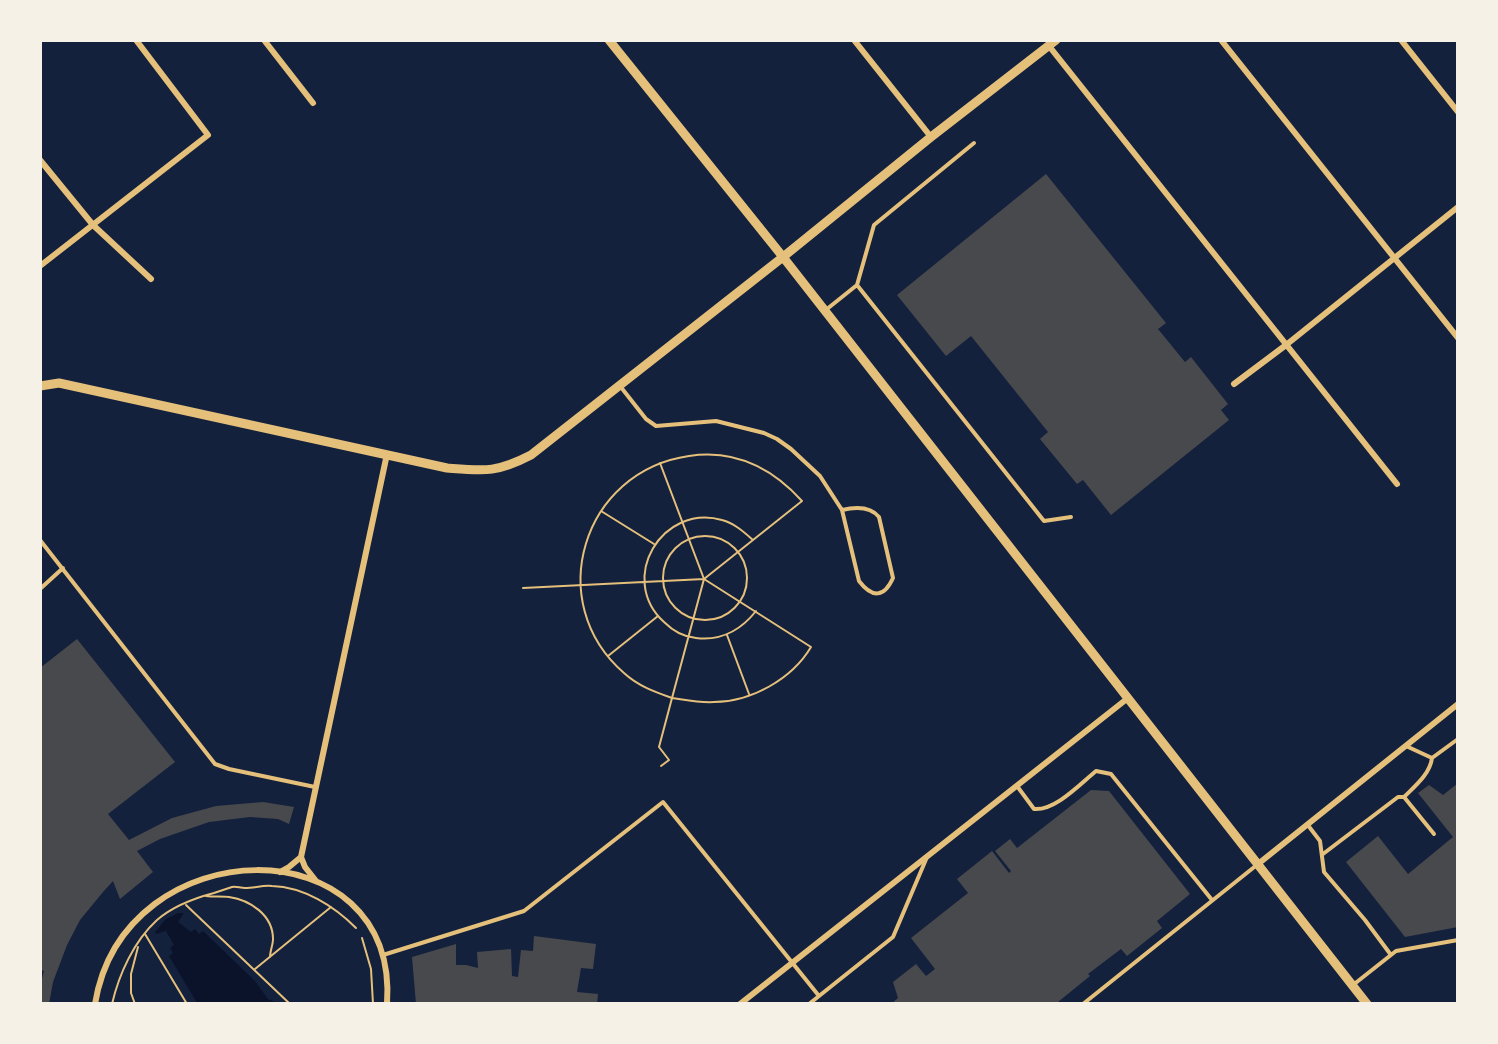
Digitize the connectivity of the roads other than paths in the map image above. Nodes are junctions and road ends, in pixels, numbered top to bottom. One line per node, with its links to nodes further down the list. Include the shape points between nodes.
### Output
1 (136, 40): 14 (street, via 208,135)
2 (264, 40): 8 (street)
3 (609, 40): 15 (street)
4 (854, 40): 10 (street)
5 (1221, 40): 16 (street)
6 (1401, 40): 9 (street)
7 (1052, 43): 10 (street); 22 (street)
8 (313, 103)
9 (1458, 112)
10 (931, 136): 15 (street)
11 (974, 143): 19 (lane, via 874,225)
12 (40, 160): 14 (street)
13 (1458, 207): 16 (street)
14 (93, 225): 17 (street); 18 (street)
15 (783, 257): 20 (street); 25 (street)
16 (1394, 258): 21 (street); 22 (street)
17 (40, 266)
18 (151, 279)
19 (857, 285): 20 (lane); 29 (lane, via 1044,521)
20 (824, 311): 33 (street)
21 (1458, 338)
22 (1286, 345): 23 (street); 27 (street)
23 (1234, 384)
24 (40, 386): 26 (street, via 59,383)
25 (620, 386): 26 (street, via 531,455 508,466 486,471 447,468); 28 (lane, via 656,426 716,421 777,439 820,476)
26 (387, 454): 39 (street)
27 (1397, 484)
28 (842, 510): 28 (lane, via 859,581 873,594 881,592 893,578 879,517 864,509)
29 (1071, 517)
30 (40, 540): 31 (lane)
31 (63, 568): 32 (lane); 39 (lane, via 215,764)
32 (40, 588)
33 (1128, 698): 38 (street); 46 (street)
34 (1458, 704): 36 (street)
35 (1458, 739): 37 (lane)
36 (1405, 746): 37 (lane); 41 (street)
37 (1432, 758): 40 (lane, via 1421,780)
38 (1016, 786): 44 (street); 49 (lane, via 1034,809 1042,810 1096,771 1111,774)
39 (316, 787): 45 (street)
40 (1404, 797): 42 (lane); 43 (lane, via 1398,796)
41 (1307, 824): 43 (lane, via 1320,841); 46 (street)
42 (1434, 834)
43 (1323, 854): 51 (lane, via 1324,872)
44 (928, 855): 53 (street); 55 (lane, via 893,937)
45 (301, 856): 47 (street); 48 (street)
46 (1258, 864): 49 (lane); 54 (street)
47 (280, 872): 48 (street); 56 (street, via 213,875 182,886 159,900 137,918 117,945)
48 (316, 882): 52 (street, via 338,893 360,913)
49 (1212, 900): 60 (lane)
50 (1458, 940): 51 (lane)
51 (1391, 955): 54 (lane)
52 (382, 956): 53 (lane, via 524,911 663,802); 57 (street)
53 (792, 962): 55 (lane); 58 (street)
54 (1353, 986): 61 (street)
55 (819, 996): 59 (lane)
56 (95, 1004)
57 (387, 1004)
58 (740, 1004)
59 (808, 1004)
60 (1083, 1004)
61 (1366, 1004)

